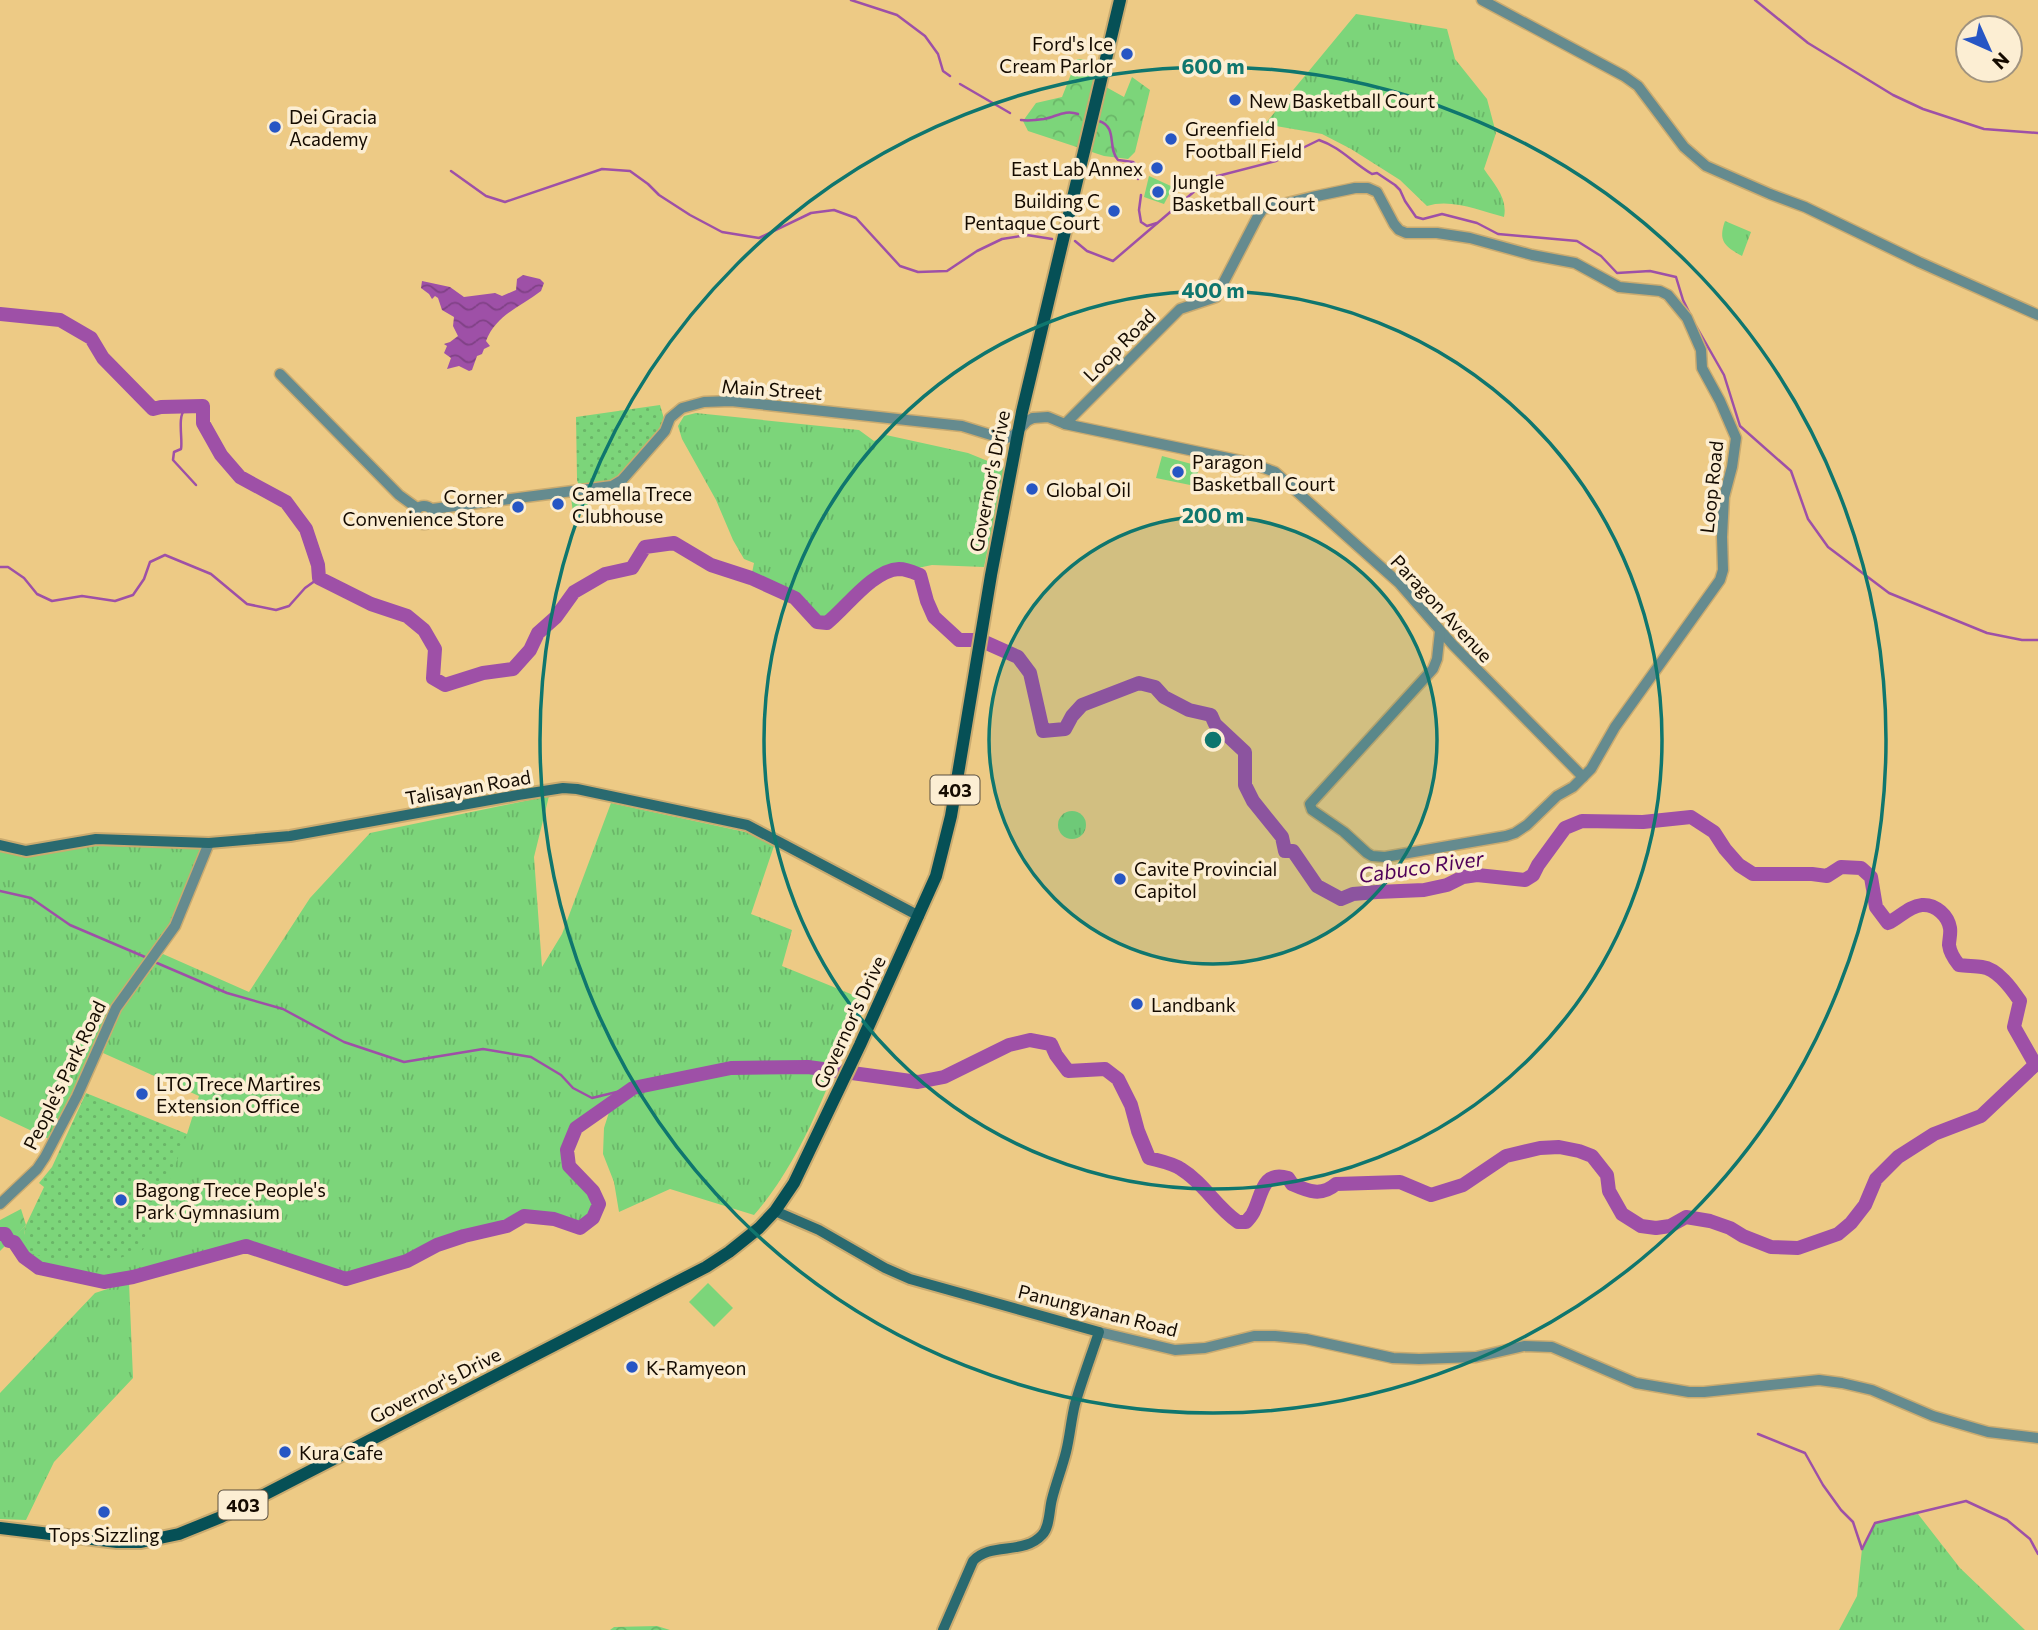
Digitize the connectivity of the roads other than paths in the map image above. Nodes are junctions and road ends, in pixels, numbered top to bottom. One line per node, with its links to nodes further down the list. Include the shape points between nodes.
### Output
1 (1120, 0): 5 (main road, Governor's Drive / 403)
2 (1482, 0): 3 (street, via 1638,86 1684,147 1706,166)
3 (2038, 315)
4 (281, 374): 11 (street, Main Street, via 398,495)
5 (1023, 407): 6 (street); 8 (main road, Governor's Drive / 403)
6 (1033, 418): 7 (street, Paragon Avenue, via 1048,417); 8 (street)
7 (1065, 424): 13 (street, Paragon Avenue, via 1247,462 1275,472 1399,583); 14 (street, Loop Road, via 1180,309 1216,297 1263,209 1312,197 1368,188 1377,192 1394,224 1406,233 1437,233 1575,263 1619,288 1668,295 1693,331 1702,368 1736,438 1724,497 1723,570)
8 (1018, 430): 9 (street); 10 (main road, Governor's Drive / 403)
9 (1004, 439): 10 (street, via 1012,449); 12 (street, Main Street, via 962,426 784,405 704,402 675,413 665,432 612,486)
10 (1010, 469): 17 (main road, Governor's Drive / 403, via 948,834)
11 (417, 508): 12 (street, Main Street); 12 (street, Main Street, via 415,517 423,524 433,518)
12 (432, 509)
13 (1440, 631): 14 (street, Paragon Avenue); 14 (street, Loop Road, via 1433,669 1312,800 1312,810 1367,853 1385,857 1515,833)
14 (1583, 777)
15 (209, 843): 16 (main road, Talisayan Road, via 96,839 26,851); 17 (main road, Talisayan Road, via 290,836 518,795 577,789 747,825); 18 (street, People's Park Road, via 175,926 120,1000 46,1157)
16 (0, 845)
17 (919, 916): 19 (main road, Governor's Drive / 403, via 800,1173)
18 (0, 1204)
19 (775, 1211): 20 (main road, Panungyanan Road, via 910,1279); 22 (main road, Governor's Drive / 403, via 741,1244 706,1267 188,1531 159,1540 129,1542)
20 (1099, 1332): 21 (street, Panungyanan Road, via 1175,1350 1275,1336 1419,1359 1476,1357 1524,1346 1552,1347 1636,1383 1704,1392 1819,1380 1842,1383 1988,1432); 23 (main road, via 1076,1402 1045,1531 1020,1547 978,1556)
21 (2038, 1438)
22 (0, 1528)
23 (943, 1630)

